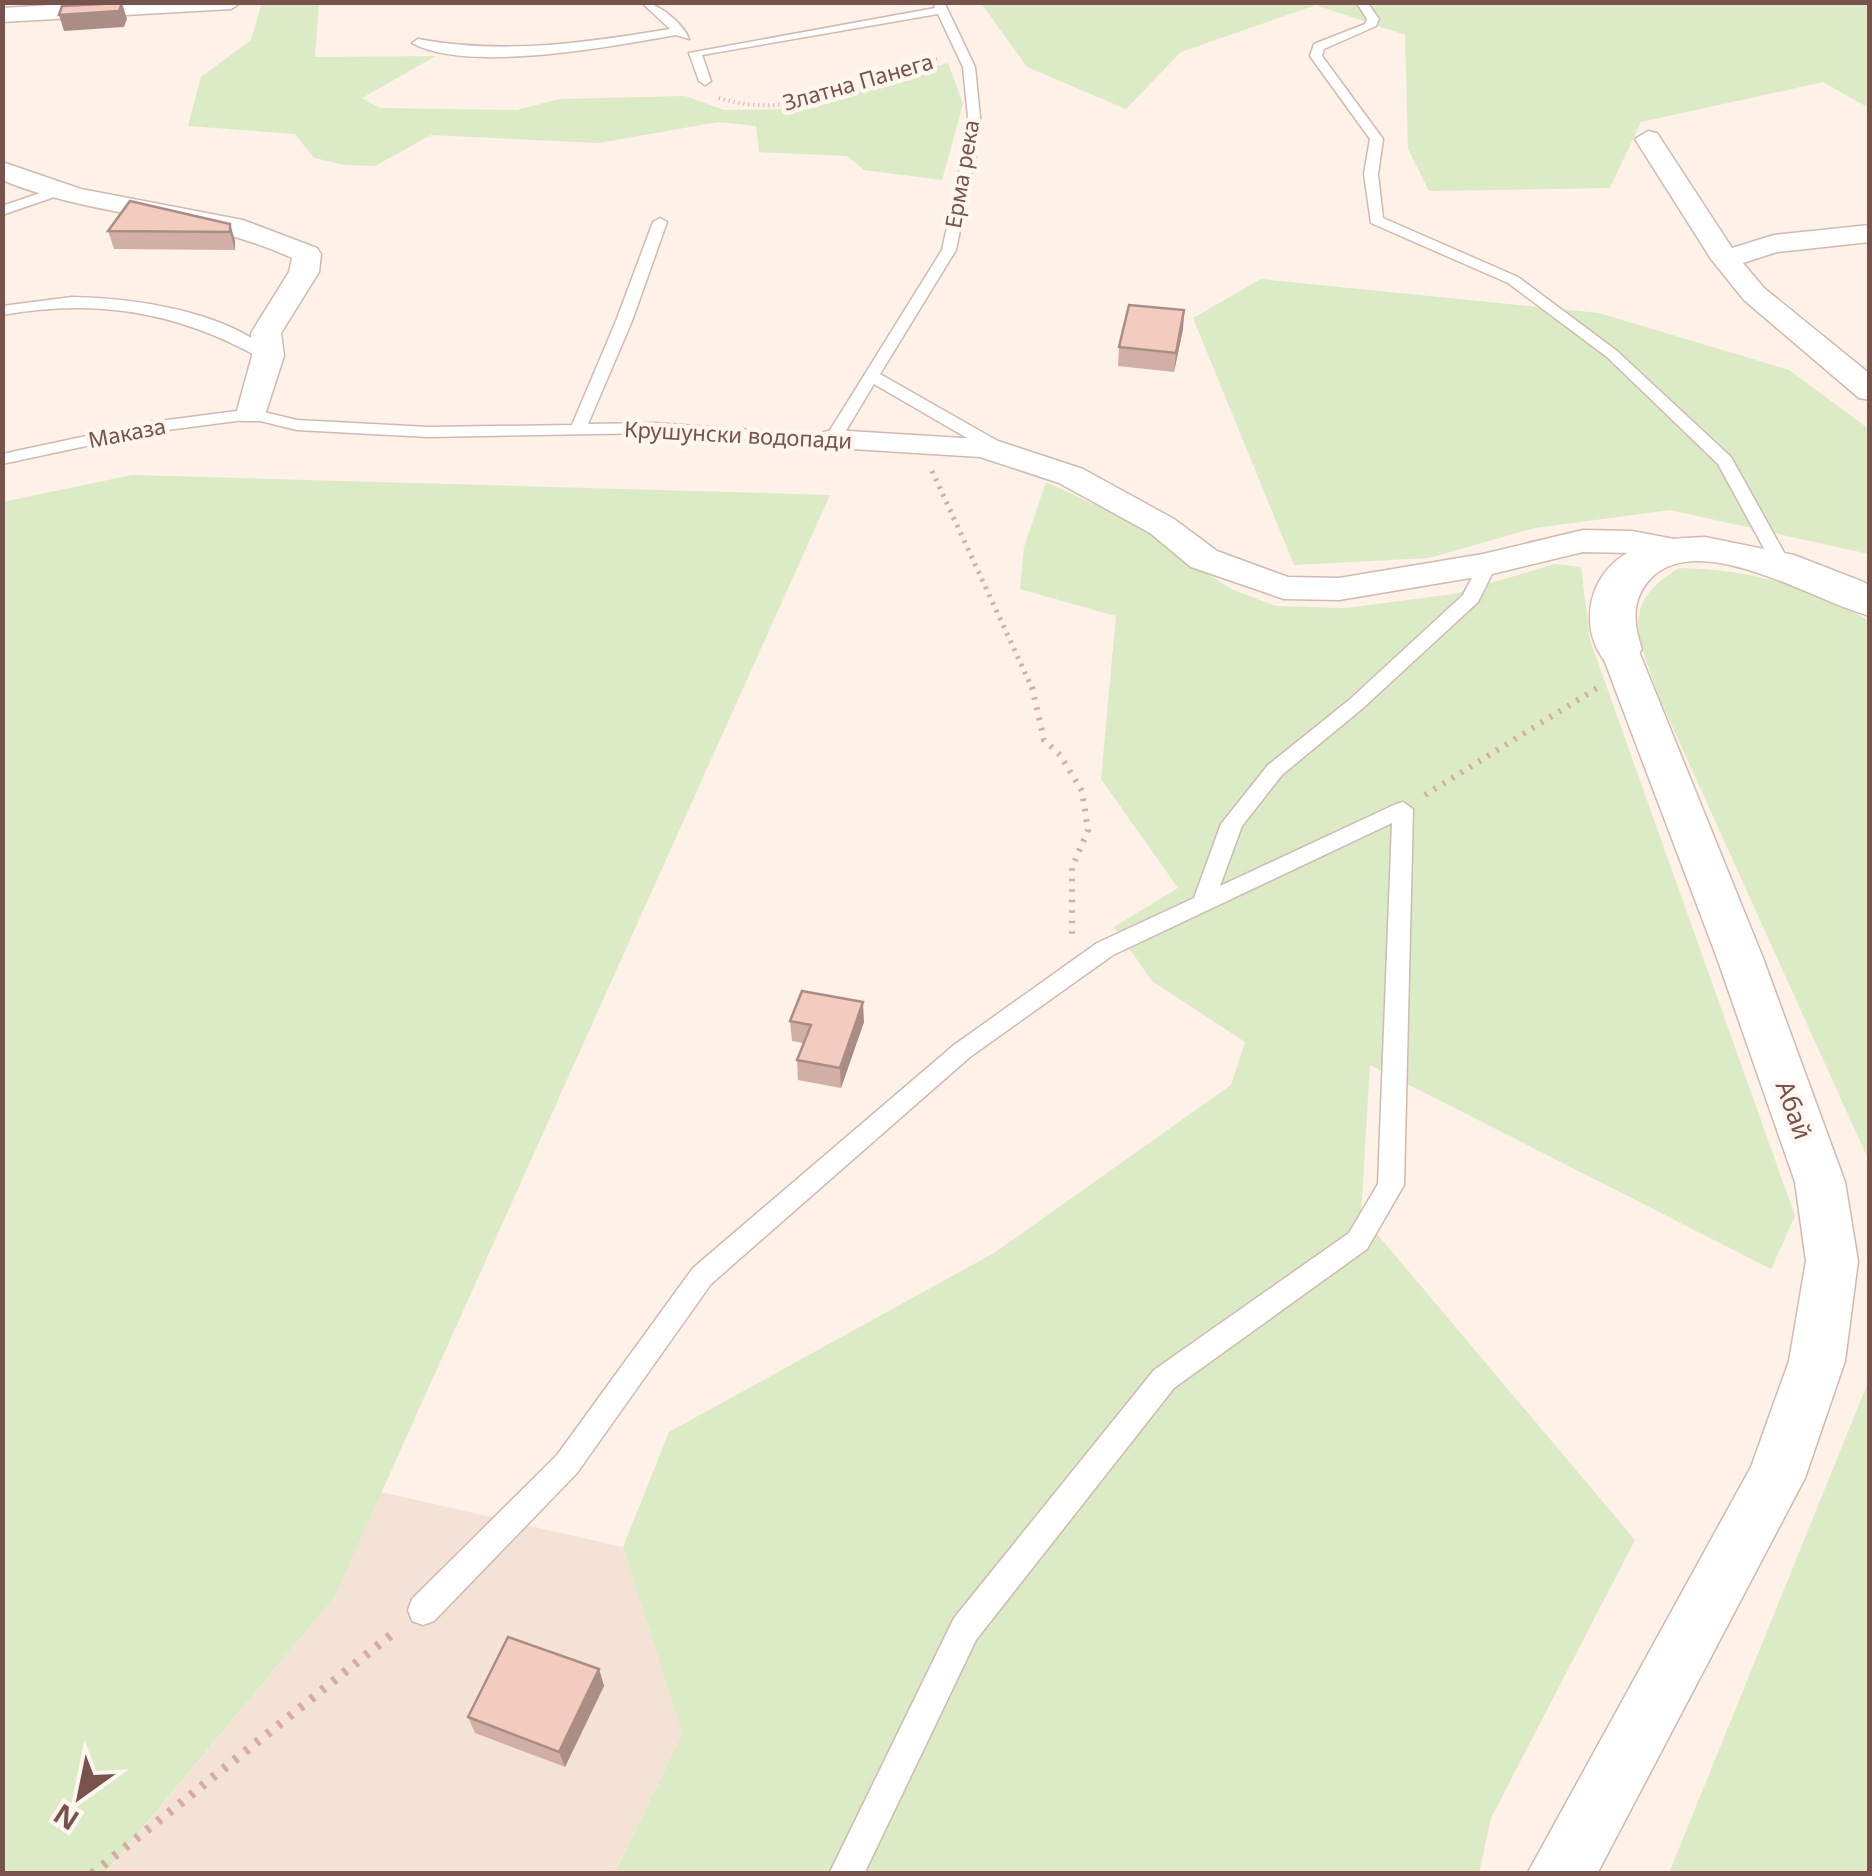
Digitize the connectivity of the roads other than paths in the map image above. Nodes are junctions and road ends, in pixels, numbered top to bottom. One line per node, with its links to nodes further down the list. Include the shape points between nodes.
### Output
1 (231, 2): 5 (street)
2 (646, 2): 6 (lane)
3 (1360, 2): 28 (lane, via 1373,19 1370,26 1318,47 1316,56 1378,139 1371,174 1376,220 1512,280 1612,354 1725,461)
4 (941, 6): 8 (lane); 19 (lane, Ерма река, via 969,67 975,127 949,250)
5 (2, 15)
6 (680, 31): 7 (lane, via 556,53 491,54); 8 (lane)
7 (418, 43)
8 (695, 53): 9 (lane)
9 (706, 81)
10 (1648, 139): 16 (street)
11 (2, 170): 12 (street)
12 (55, 192): 13 (lane); 18 (street, via 218,222 283,240 307,254 304,272 266,333)
13 (2, 210)
14 (660, 222): 22 (lane)
15 (1870, 233): 16 (street, via 1774,244)
16 (1725, 259): 20 (street, via 1754,294)
17 (2, 311): 18 (lane, via 91,299 151,306 238,337)
18 (268, 356): 21 (street)
19 (872, 376): 23 (lane, Ерма река); 24 (lane)
20 (1870, 390)
21 (252, 414): 22 (lane, Крушунски водопади, via 297,425 428,432); 25 (lane, Маказа)
22 (577, 431): 23 (lane, Крушунски водопади, via 654,428)
23 (832, 440): 24 (street, Крушунски водопади, via 983,447)
24 (1012, 456): 27 (street, Крушунски водопади, via 1070,476 1162,526 1204,558 1284,588 1339,589)
25 (2, 459)
26 (1677, 550): 27 (street, Крушунски водопади, via 1583,542); 28 (street, Абай); 30 (street, Абай, via 1626,575 1615,592 1611,629)
27 (1488, 564): 31 (lane, via 1472,598 1275,770 1232,824)
28 (1782, 566): 29 (street, Абай)
29 (1870, 603)
30 (1624, 659): 34 (street, Абай, via 1820,1182 1832,1261 1818,1360 1776,1478)
31 (1202, 902): 32 (lane, via 1105,950 962,1051 702,1276 567,1464); 33 (lane, via 1403,809 1391,1185 1358,1242 1164,1379 965,1628)
32 (423, 1610)
33 (846, 1874)
34 (1560, 1874)

